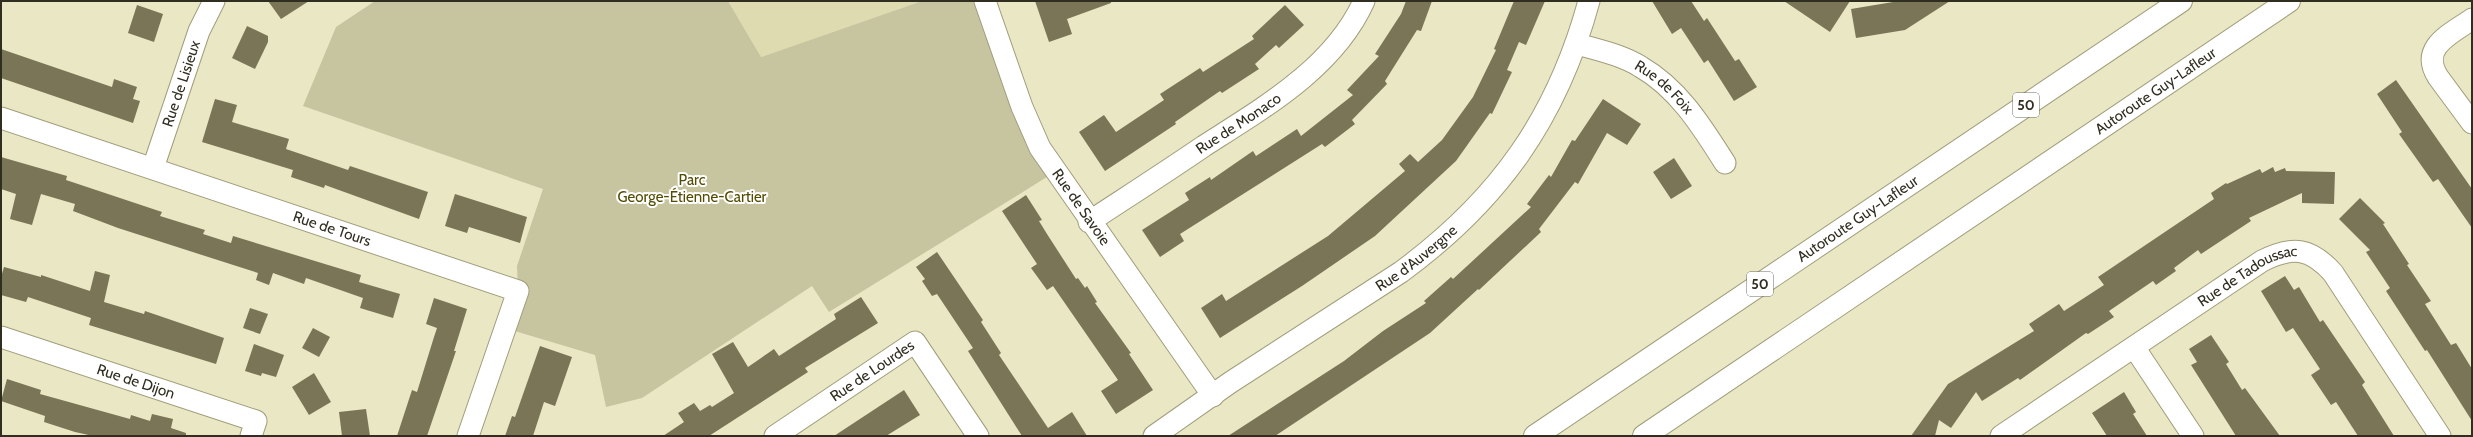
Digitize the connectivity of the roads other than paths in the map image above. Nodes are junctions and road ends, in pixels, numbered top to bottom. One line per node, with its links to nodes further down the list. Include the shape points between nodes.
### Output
1 (214, 1): 12 (street, Rue de Lisieux, via 198,31)
2 (985, 1): 13 (street, Rue de Savoie, via 1022,107 1040,148)
3 (1364, 1): 13 (street, Rue de Monaco, via 1348,29 1333,48 1289,88)
4 (1589, 1): 8 (street, Rue d'Auvergne)
5 (2181, 1): 22 (highway, Autoroute Guy-Lafleur / 50)
6 (2290, 1): 23 (highway, Autoroute Guy-Lafleur)
7 (2472, 19): 10 (street, via 2437,43 2432,60 2433,70)
8 (1577, 44): 11 (street, Rue de Foix, via 1626,60 1641,67 1658,80 1690,110); 16 (street, Rue d'Auvergne, via 1551,104 1534,132 1497,186 1477,207 1402,272)
9 (1, 118): 12 (street, Rue de Tours)
10 (2472, 123)
11 (1725, 163)
12 (153, 168): 18 (street, Rue de Tours, via 518,291)
13 (1089, 222): 16 (street, Rue de Savoie)
14 (1, 337): 17 (street, Rue de Dijon, via 256,421)
15 (2134, 347): 24 (street, Rue de Tadoussac); 25 (street); 26 (street, Rue de Tadoussac, via 2262,261 2276,254 2302,251 2314,255 2333,273)
16 (1212, 396): 21 (street, Rue d'Auvergne)
17 (251, 436)
18 (468, 436)
19 (775, 436): 20 (street, Rue de Lourdes, via 915,342)
20 (978, 436)
21 (1154, 436)
22 (1535, 436)
23 (1644, 436)
24 (2001, 436)
25 (2193, 436)
26 (2440, 436)

